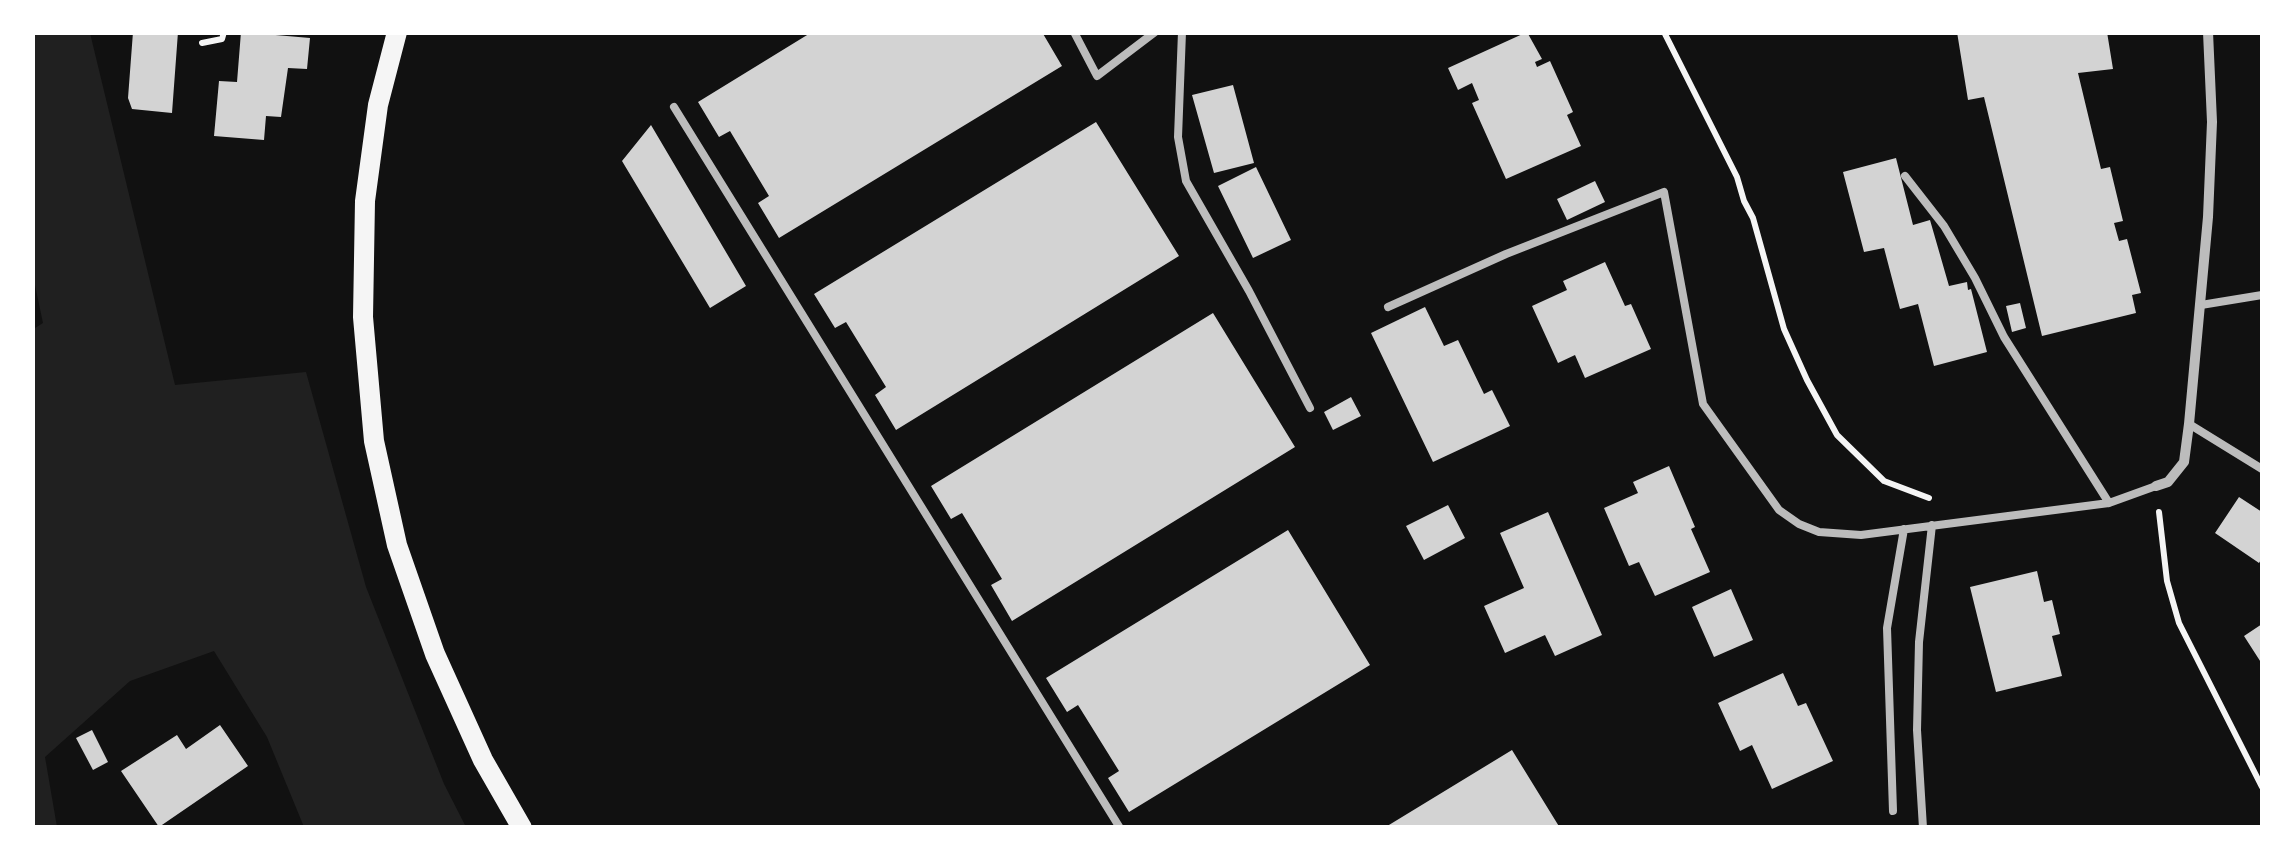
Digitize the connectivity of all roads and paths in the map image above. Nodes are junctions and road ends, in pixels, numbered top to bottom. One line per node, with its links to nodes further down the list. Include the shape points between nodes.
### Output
1 (224, 32): 8 (path, via 222,39)
2 (397, 32): 24 (main road, via 378,105 365,201 362,317 374,441 397,545 435,654)
3 (1074, 32): 4 (lane, via 1098,76)
4 (1155, 32)
5 (1182, 32): 14 (lane, via 1178,137 1186,181)
6 (1664, 32): 19 (path, via 1737,177 1784,328 1837,435 1884,481 1940,502)
7 (2208, 32): 12 (street, via 2212,122)
8 (202, 42)
9 (674, 107): 25 (lane)
10 (1905, 176): 18 (lane, via 1944,226 2004,337)
11 (2262, 296): 12 (lane)
12 (2201, 304): 15 (street)
13 (1388, 306): 21 (lane, via 1664,192 1703,404 1724,434 1780,510 1798,524 1861,536)
14 (1310, 408)
15 (2189, 424): 16 (lane); 17 (street, via 2184,462)
16 (2262, 468)
17 (2156, 486): 18 (lane); 22 (path, via 2178,623)
18 (2110, 503): 19 (lane)
19 (1958, 522): 20 (lane)
20 (1932, 526): 21 (lane); 26 (lane, via 1919,642)
21 (1904, 528): 23 (lane, via 1887,628)
22 (2262, 787)
23 (1893, 811)
24 (522, 828)
25 (1120, 828)
26 (1923, 828)

